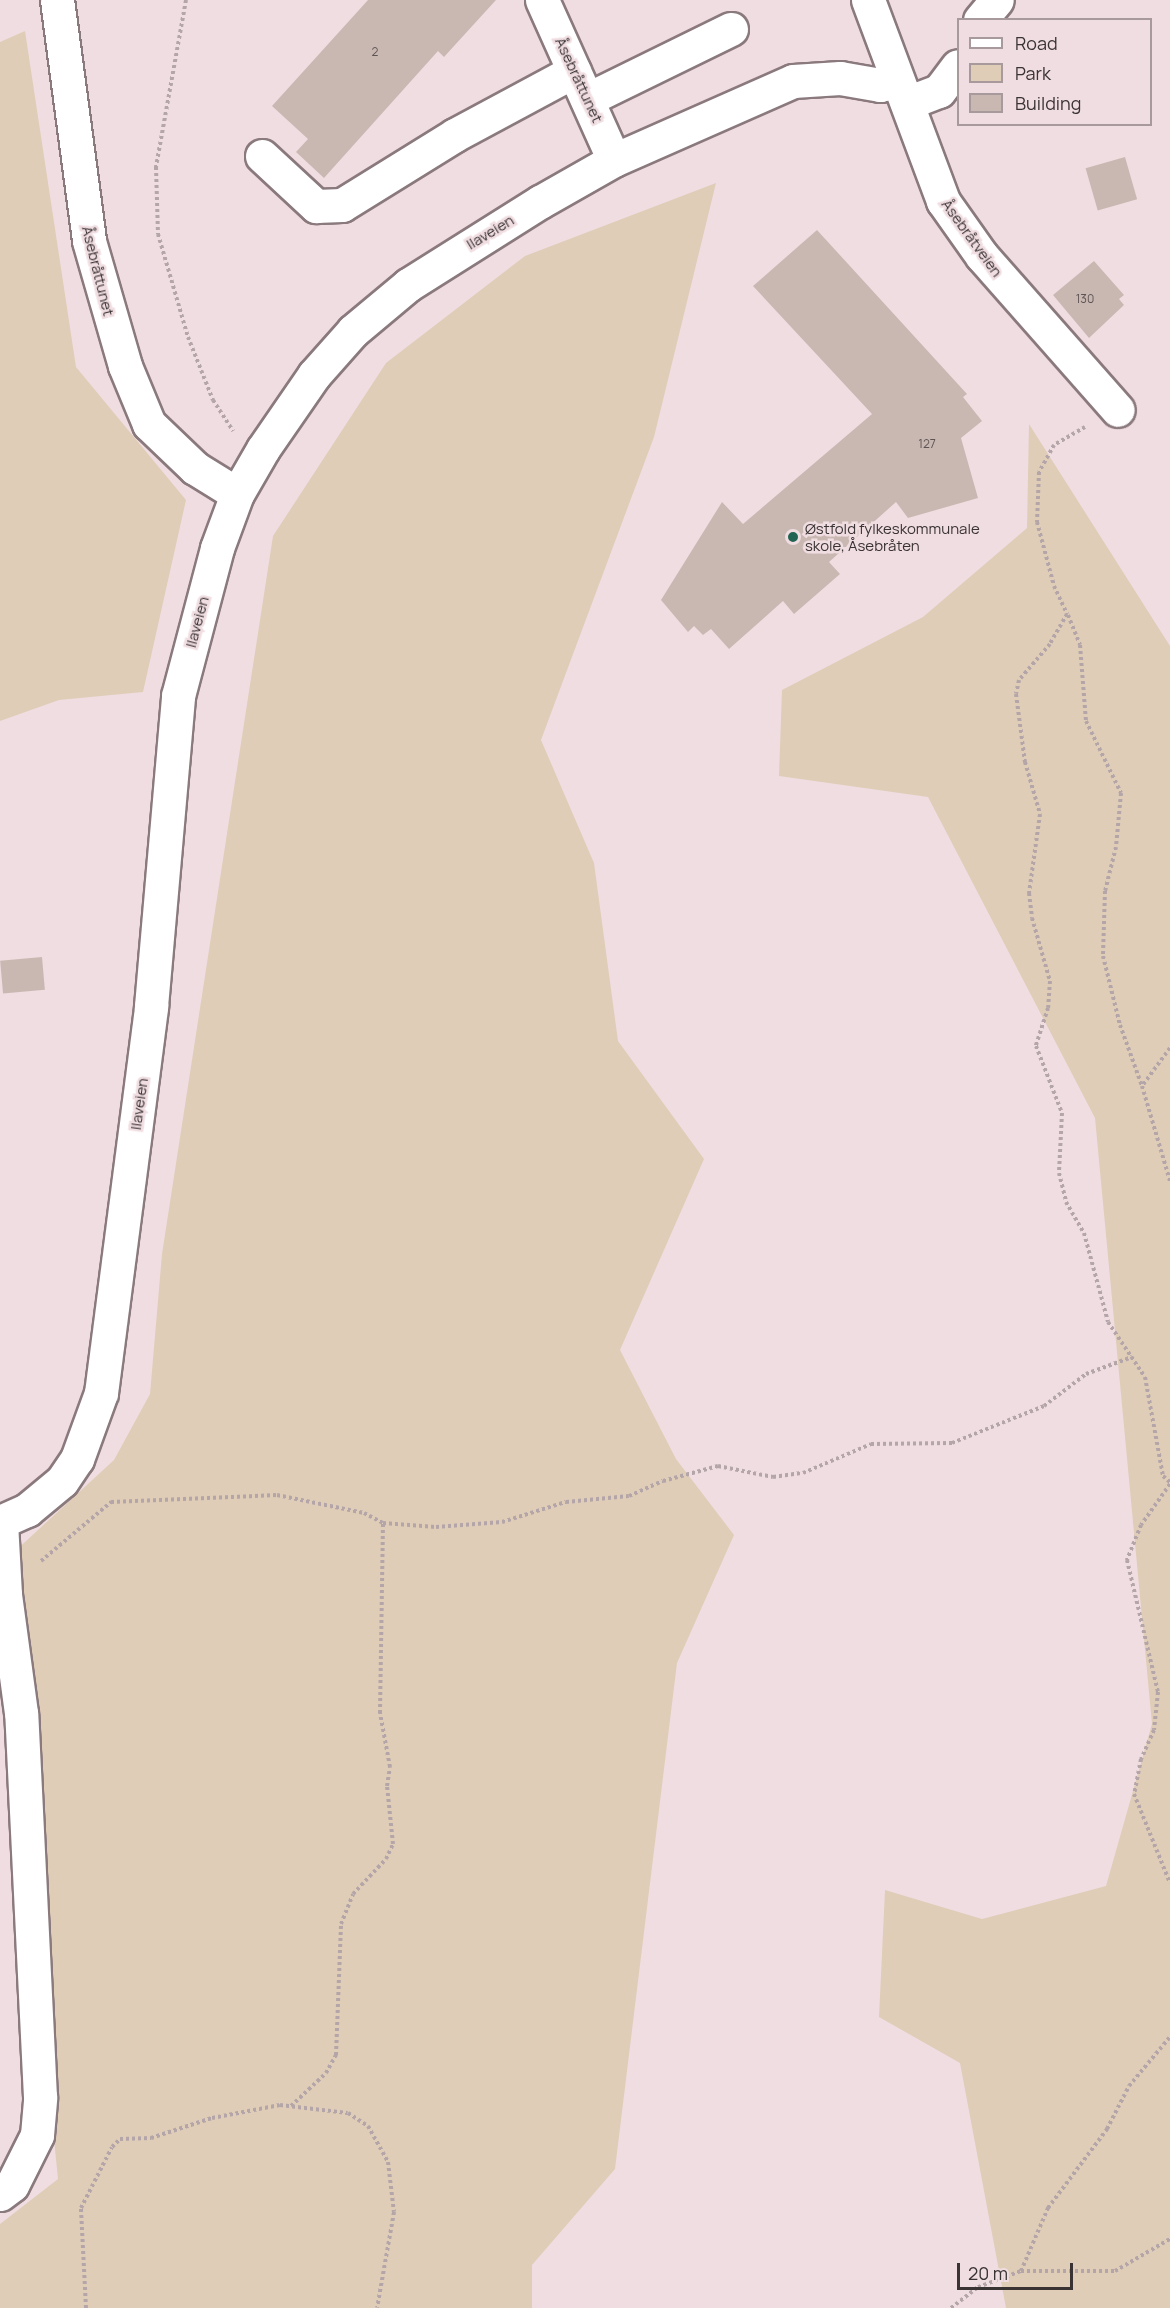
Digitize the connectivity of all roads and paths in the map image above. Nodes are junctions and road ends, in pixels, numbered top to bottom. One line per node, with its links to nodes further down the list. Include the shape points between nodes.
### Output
1 (57, 0): 18 (street, Åsebråttunet, via 89,241 125,366 150,424 195,468)
2 (186, 0): 17 (path, via 156,167 158,234 188,337 213,400 228,428)
3 (543, 0): 11 (street, Åsebråttunet)
4 (868, 0): 12 (street, Åsebråtveien)
5 (963, 0): 7 (street)
6 (997, 0): 8 (street)
7 (968, 18)
8 (982, 18)
9 (731, 29): 11 (street)
10 (957, 67): 12 (street, Ilaveien, via 939,91)
11 (582, 85): 13 (street, via 455,135 342,205 316,206); 14 (street, Åsebråttunet)
12 (903, 92): 14 (street, Ilaveien, via 840,78 793,81); 15 (street, Åsebråtveien, via 943,201 982,256)
13 (262, 156)
14 (614, 160): 17 (street, Ilaveien, via 463,248 353,331 314,375)
15 (1118, 410)
16 (1088, 426): 19 (path, via 1053,445 1037,482 1042,547)
17 (263, 449): 18 (street, Ilaveien)
18 (237, 494): 25 (street, Ilaveien, via 217,548 178,696 151,1006 101,1394 77,1459 62,1481 27,1510)
19 (1067, 614): 21 (path, via 1080,645 1086,720 1121,794 1116,848 1106,883 1103,956 1120,1025); 23 (path, via 1050,644 1019,680 1016,694 1025,762 1040,814 1029,893 1050,981 1036,1052 1062,1113 1059,1173 1066,1202 1084,1233 1108,1322)
20 (1170, 1048): 21 (path)
21 (1142, 1086): 22 (path)
22 (1170, 1181)
23 (1132, 1357): 24 (path, via 1147,1382 1163,1476); 26 (path, via 1086,1374 1044,1406 940,1446 871,1444 831,1464 780,1476 718,1466 663,1481 629,1496 566,1502 502,1522 436,1527)
24 (1170, 1483): 28 (path, via 1141,1525 1127,1560 1158,1692 1154,1730 1141,1759 1134,1794)
25 (1, 1522): 27 (street)
26 (383, 1523): 27 (path, via 364,1513 278,1495 111,1502); 30 (path, via 380,1713 390,1767 387,1786 393,1844 386,1859 353,1894 341,1924 336,2055 326,2073)
27 (5, 1594): 31 (street, via 21,1713 40,2097 37,2135 12,2185)
28 (1170, 1883)
29 (1170, 2037): 33 (path, via 1129,2086 1107,2129 1048,2208)
30 (291, 2106): 34 (path, via 235,2113 151,2138 120,2139 112,2147 81,2208); 35 (path, via 348,2113 368,2126 388,2162 394,2212)
31 (0, 2194)
32 (1170, 2239): 33 (path, via 1115,2271)
33 (1021, 2271): 36 (path, via 978,2287)
34 (86, 2308)
35 (377, 2308)
36 (951, 2308)

